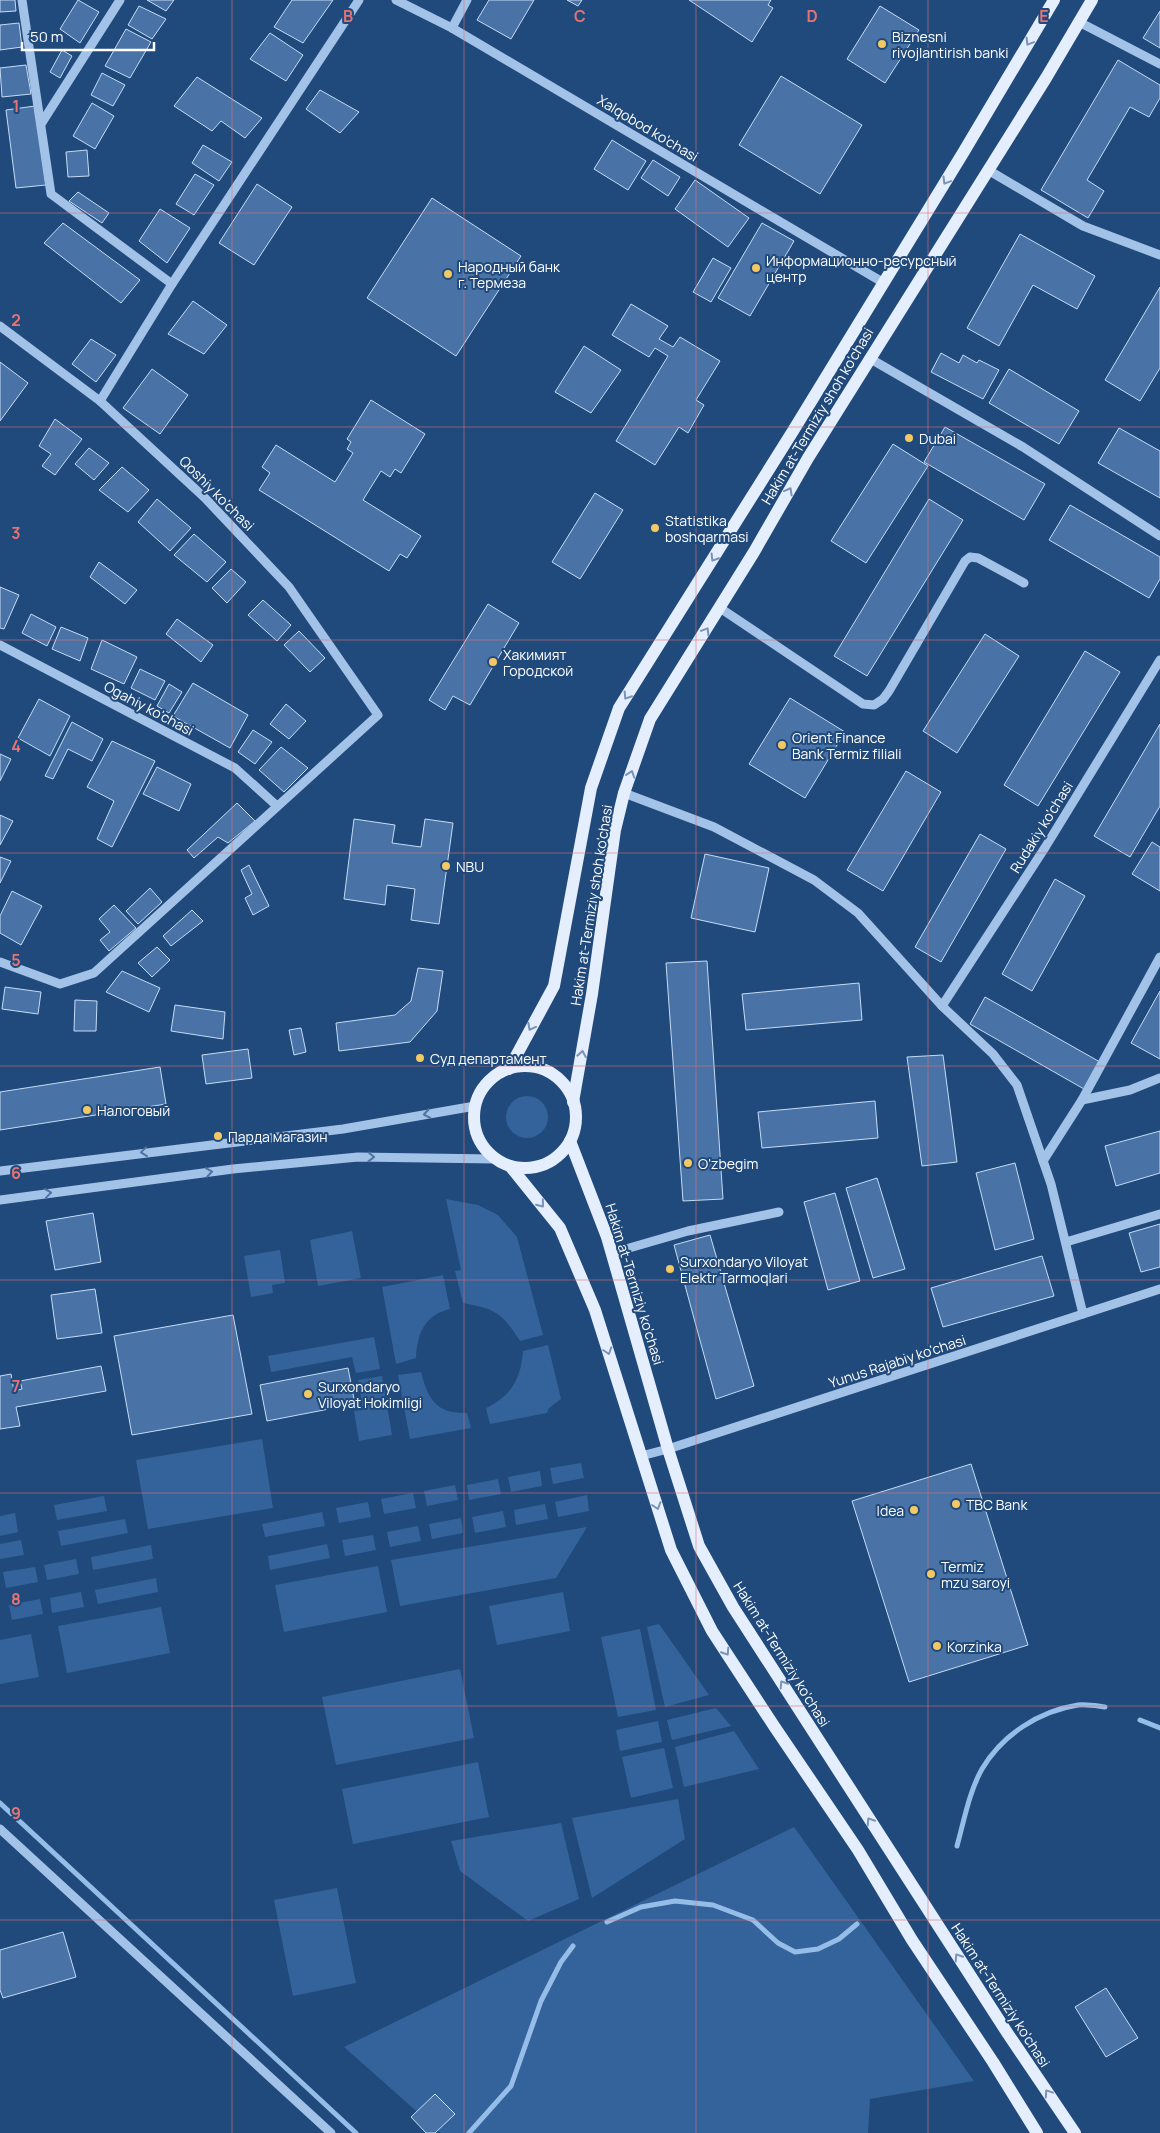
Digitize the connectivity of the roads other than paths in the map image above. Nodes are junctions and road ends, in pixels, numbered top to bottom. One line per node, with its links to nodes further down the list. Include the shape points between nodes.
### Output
1 (22, 0): 11 (street)
2 (120, 0): 11 (street)
3 (359, 0): 15 (street)
4 (396, 0): 9 (street, Xalqobod ko'chasi)
5 (467, 0): 9 (street)
6 (1054, 0): 14 (main road, Hakim at-Termiziy shoh ko'chasi, one-way to 14)
7 (1092, 0): 8 (main road, Hakim at-Termiziy shoh ko'chasi)
8 (1079, 22): 10 (street); 12 (main road, Hakim at-Termiziy shoh ko'chasi)
9 (452, 28): 14 (street, Xalqobod ko'chasi)
10 (1160, 64)
11 (41, 124): 15 (street, via 51,194)
12 (988, 170): 13 (street, via 1083,226); 17 (main road, Hakim at-Termiziy shoh ko'chasi)
13 (1160, 255)
14 (884, 283): 29 (main road, Hakim at-Termiziy shoh ko'chasi, one-way to 29, via 620,708 592,788 554,986)
15 (172, 284): 18 (street)
16 (0, 326): 18 (street, Qoshiy ko'chasi)
17 (869, 358): 19 (street, via 1023,447); 21 (main road, Hakim at-Termiziy shoh ko'chasi, one-way to 17)
18 (100, 401): 25 (street, Qoshiy ko'chasi, via 205,498 289,587 378,715)
19 (1160, 536)
20 (1024, 583): 21 (street, via 978,558 970,557 965,561 889,691 874,705 863,704)
21 (720, 608): 24 (main road, Hakim at-Termiziy shoh ko'chasi, one-way to 21, via 650,719)
22 (0, 645): 25 (street, Ogahiy ko'chasi, via 235,768)
23 (1160, 660): 28 (street, Rudakiy ko'chasi, via 1046,846)
24 (624, 793): 28 (street, via 714,827 814,880 858,913); 32 (main road, Hakim at-Termiziy shoh ko'chasi, one-way to 24, via 615,830)
25 (277, 806): 27 (street, via 94,973 60,984)
26 (1160, 957): 31 (street)
27 (0, 962)
28 (942, 1006): 36 (street, via 993,1054 1017,1085)
29 (509, 1069): 32 (main road, via 525,1066 555,1076); 33 (main road, via 493,1077)
30 (1160, 1078): 31 (street, via 1130,1090)
31 (1082, 1100): 36 (street)
32 (574, 1102): 34 (main road, via 575,1122)
33 (475, 1106): 35 (main road, via 473,1120 477,1135); 38 (street, one-way to 38, via 343,1129)
34 (570, 1141): 37 (main road, via 560,1155 545,1164 528,1168); 43 (main road, Hakim at-Termiziy ko'chasi)
35 (494, 1159): 37 (main road); 39 (street, one-way to 35, via 233,1169 358,1157)
36 (1043, 1161): 42 (street)
37 (510, 1166): 47 (main road, one-way to 47, via 560,1228 595,1310)
38 (0, 1171)
39 (0, 1200)
40 (780, 1212): 43 (street, via 688,1231)
41 (1160, 1214): 42 (street)
42 (1066, 1242): 45 (street)
43 (612, 1253): 46 (main road, Hakim at-Termiziy ko'chasi)
44 (1160, 1289): 45 (street, Yunus Rajabiy ko'chasi)
45 (1083, 1314): 46 (street, Yunus Rajabiy ko'chasi)
46 (668, 1449): 47 (street, Yunus Rajabiy ko'chasi); 51 (main road, Hakim at-Termiziy ko'chasi, one-way to 46, via 1002,2026 733,1607 699,1546)
47 (641, 1456): 50 (main road, one-way to 50, via 671,1550 712,1631 858,1850)
48 (0, 1829): 49 (street)
49 (331, 2133)
50 (1037, 2133)
51 (1076, 2133)

